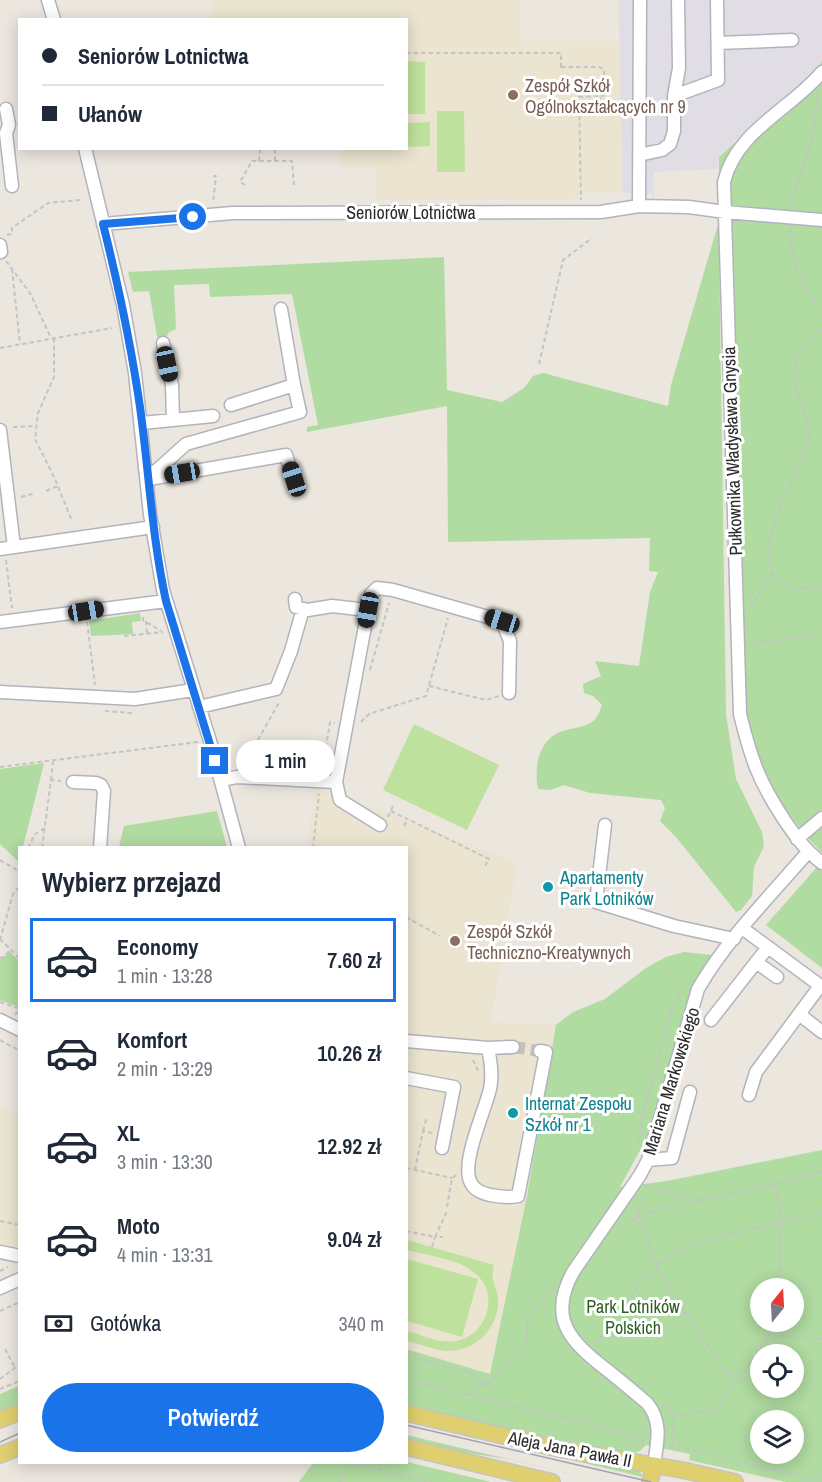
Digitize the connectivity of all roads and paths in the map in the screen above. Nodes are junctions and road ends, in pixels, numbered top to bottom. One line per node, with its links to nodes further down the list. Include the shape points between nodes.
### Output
1 (48, 0): 5 (street)
2 (640, 0): 18 (street)
3 (678, 0): 10 (street, via 679,68)
4 (717, 0): 7 (street)
5 (53, 18)
6 (792, 40): 7 (street)
7 (718, 43): 10 (street, via 718,80)
8 (408, 53): 11 (path, via 561,53 561,69 603,68 604,94)
9 (819, 75): 28 (street, Pułkownika Władysława Gnysia, via 746,140 724,182); 30 (path, via 813,136)
10 (674, 96): 18 (street, via 670,144)
11 (600, 97): 14 (path); 27 (path, via 579,97)
12 (18, 106): 13 (street)
13 (3, 110): 24 (street, via 9,125 6,133)
14 (600, 110)
15 (85, 150): 32 (street)
16 (260, 150): 19 (path)
17 (275, 150): 20 (path)
18 (639, 155): 26 (street)
19 (260, 161): 20 (path); 22 (path, via 252,161 240,182)
20 (275, 161): 23 (path, via 292,161)
21 (213, 176): 29 (path)
22 (245, 185)
23 (294, 185)
24 (12, 186)
25 (80, 200): 33 (path, via 48,203 12,228)
26 (639, 206): 27 (street, Seniorów Lotnictwa); 28 (street, Seniorów Lotnictwa)
27 (581, 211): 29 (street, Seniorów Lotnictwa)
28 (722, 212): 30 (street, Seniorów Lotnictwa); 79 (street, Pułkownika Władysława Gnysia)
29 (211, 215): 32 (street, Seniorów Lotnictwa)
30 (789, 218): 31 (street, Seniorów Lotnictwa); 38 (path, via 796,270)
31 (822, 220)
32 (103, 224): 50 (street, via 125,316)
33 (11, 234)
34 (592, 238): 45 (path, via 563,260)
35 (1, 251): 36 (path)
36 (12, 267): 41 (path); 43 (path)
37 (281, 309): 46 (street)
38 (822, 310)
39 (112, 328): 41 (path)
40 (822, 330): 62 (path, via 806,343 794,369 795,386 808,422 808,437 767,545)
41 (53, 338): 43 (path); 51 (path, via 54,377 38,413)
42 (163, 343): 49 (street, via 172,386)
43 (20, 344): 44 (path)
44 (0, 348)
45 (539, 364)
46 (294, 385): 47 (street); 53 (street, via 300,412 186,444)
47 (231, 405)
48 (213, 416): 49 (street)
49 (173, 420): 50 (street)
50 (142, 423): 53 (street)
51 (37, 426): 52 (path); 55 (path, via 37,446)
52 (5, 429): 58 (street)
53 (147, 479): 54 (street, via 286,455); 60 (street)
54 (294, 479)
55 (58, 486): 56 (path); 59 (path)
56 (46, 490)
57 (36, 493): 58 (path)
58 (8, 499): 61 (street)
59 (72, 521)
60 (153, 527): 61 (street); 65 (street)
61 (6, 548): 71 (path)
62 (773, 573): 63 (path, via 795,588); 68 (path)
63 (822, 589)
64 (393, 590): 66 (street); 67 (street, via 377,588 371,594); 80 (path)
65 (166, 601): 69 (street); 82 (street)
66 (451, 606): 81 (path); 84 (street, via 502,621 510,641)
67 (368, 610): 86 (street, via 332,606 308,610 298,604 291,651 276,689); 88 (street)
68 (749, 610)
69 (86, 611): 71 (street); 85 (path)
70 (143, 611): 72 (path)
71 (14, 620): 73 (street)
72 (146, 621): 74 (path); 75 (path)
73 (0, 622)
74 (163, 632): 75 (path); 77 (path)
75 (147, 634): 78 (path)
76 (822, 634): 79 (path)
77 (168, 635)
78 (124, 636)
79 (737, 646): 104 (street, Pułkownika Władysława Gnysia, via 740,714 749,751 766,793)
80 (368, 677)
81 (429, 686): 84 (path, via 486,700); 87 (path, via 426,696 369,714 357,728)
82 (193, 690): 85 (street, via 135,699); 86 (street)
83 (0, 692): 85 (street)
84 (509, 693)
85 (96, 697)
86 (199, 707): 89 (street)
87 (359, 718)
88 (347, 726): 94 (path, via 330,722); 96 (street)
89 (210, 741): 90 (path); 93 (street)
90 (54, 761): 91 (path); 92 (path)
91 (0, 767)
92 (51, 780): 95 (path); 103 (path)
93 (221, 780): 94 (street); 108 (street)
94 (321, 780): 96 (street); 109 (path)
95 (73, 782): 107 (street, via 96,783 104,791)
96 (336, 782): 100 (street, via 340,800)
97 (391, 811): 99 (path)
98 (822, 818): 104 (street)
99 (407, 820): 102 (path); 113 (path, via 489,859)
100 (380, 825)
101 (605, 825): 121 (street, via 596,902)
102 (404, 826)
103 (45, 828): 105 (path, via 35,834); 106 (path)
104 (797, 839): 110 (street, Pułkownika Władysława Gnysia)
105 (29, 846)
106 (42, 846)
107 (100, 846)
108 (238, 846)
109 (313, 846)
110 (808, 852): 112 (street, Pułkownika Władysława Gnysia); 119 (street, Mariana Markowskiego)
111 (0, 860): 114 (path)
112 (822, 862)
113 (485, 866)
114 (18, 871)
115 (18, 888): 118 (path)
116 (408, 918): 120 (path)
117 (0, 923): 118 (path)
118 (4, 926): 122 (path)
119 (742, 928): 121 (street, Mariana Markowskiego); 123 (street)
120 (440, 936)
121 (734, 939): 153 (street, Mariana Markowskiego, via 698,989)
122 (0, 940): 124 (path)
123 (768, 947): 127 (street); 130 (street)
124 (11, 950): 125 (path); 126 (path)
125 (18, 957)
126 (0, 959)
127 (756, 962): 128 (street); 135 (street)
128 (777, 977)
129 (685, 985): 152 (path, via 673,1005 641,1121)
130 (821, 986): 133 (street)
131 (0, 1002): 132 (path)
132 (18, 1008)
133 (799, 1014): 137 (street); 148 (street, via 756,1072)
134 (0, 1020): 136 (street)
135 (711, 1020)
136 (18, 1029)
137 (822, 1032)
138 (0, 1040): 142 (path)
139 (408, 1041): 141 (street)
140 (513, 1047): 141 (street)
141 (488, 1048): 146 (street, via 492,1067)
142 (18, 1051)
143 (540, 1051): 155 (street, via 546,1052 518,1196 481,1193 470,1182)
144 (472, 1058): 146 (path, via 485,1088)
145 (408, 1078): 151 (street, via 454,1087)
146 (490, 1088): 155 (street)
147 (690, 1092): 153 (street, via 672,1158)
148 (749, 1095)
149 (424, 1119): 150 (path)
150 (423, 1131): 151 (path); 156 (path)
151 (444, 1142)
152 (639, 1150)
153 (648, 1161): 213 (street, Mariana Markowskiego, via 573,1272 562,1306 565,1325 574,1342 653,1412 658,1430)
154 (408, 1168): 156 (path)
155 (467, 1168): 158 (path)
156 (415, 1170): 158 (path)
157 (822, 1172): 160 (path)
158 (452, 1178): 171 (path, via 447,1209)
159 (648, 1180): 161 (path)
160 (774, 1183): 162 (path); 166 (path)
161 (646, 1186): 162 (path); 164 (path)
162 (702, 1200): 164 (path)
163 (822, 1213): 166 (path)
164 (638, 1218): 169 (path); 176 (path)
165 (0, 1221): 168 (path)
166 (782, 1223): 167 (path)
167 (778, 1224): 176 (path, via 695,1242 677,1249); 177 (path)
168 (18, 1225)
169 (615, 1229)
170 (408, 1232): 171 (path)
171 (435, 1237): 172 (path); 173 (path)
172 (443, 1237)
173 (432, 1247)
174 (0, 1252): 175 (street)
175 (18, 1256)
176 (657, 1266): 187 (path); 192 (path)
177 (779, 1278)
178 (18, 1280): 179 (street)
179 (0, 1288)
180 (18, 1303): 181 (path)
181 (0, 1311)
182 (771, 1332): 186 (path)
183 (781, 1332): 184 (path)
184 (783, 1336): 185 (path); 186 (path)
185 (822, 1339)
186 (765, 1341): 193 (path)
187 (593, 1347)
188 (5, 1349): 191 (path)
189 (408, 1355): 197 (path, via 473,1374)
190 (18, 1365): 191 (path)
191 (14, 1366): 194 (path)
192 (725, 1371): 193 (path); 199 (path)
193 (741, 1377): 199 (path)
194 (0, 1379)
195 (408, 1380): 205 (path)
196 (18, 1382): 198 (path)
197 (487, 1384)
198 (0, 1389)
199 (731, 1392): 203 (path, via 714,1410)
200 (661, 1402): 203 (path)
201 (18, 1413): 204 (main road)
202 (408, 1413): 213 (main road, Aleja Jana Pawła II, via 559,1449)
203 (673, 1416): 207 (path)
204 (0, 1420)
205 (646, 1440)
206 (665, 1444): 207 (path)
207 (672, 1445): 214 (path)
208 (408, 1447): 217 (main road, Aleja Jana Pawła II)
209 (18, 1448): 210 (main road)
210 (0, 1455)
211 (349, 1464): 215 (path)
212 (353, 1464): 216 (path)
213 (654, 1465): 218 (main road); 219 (main road, Aleja Jana Pawła II)
214 (822, 1481)
215 (340, 1482)
216 (431, 1482)
217 (552, 1482)
218 (650, 1482)
219 (735, 1482)

